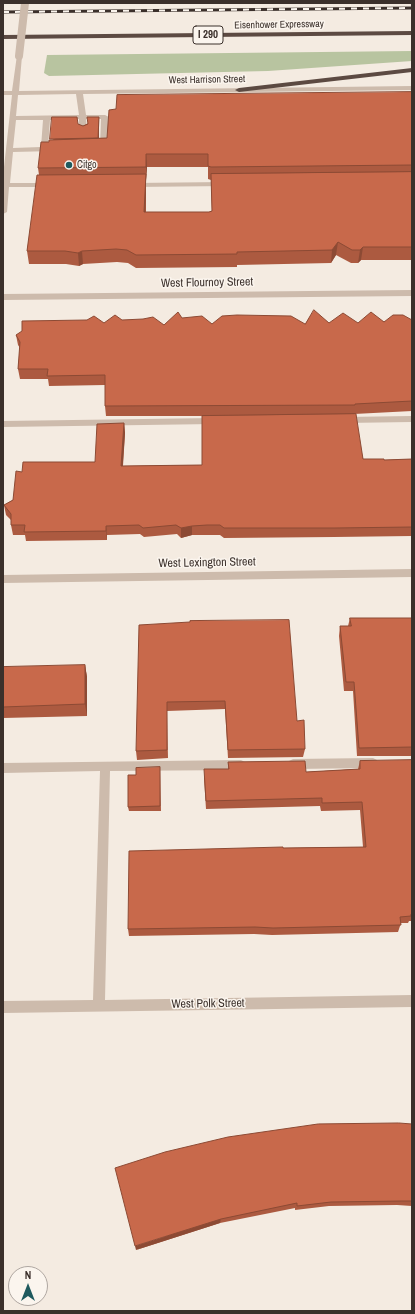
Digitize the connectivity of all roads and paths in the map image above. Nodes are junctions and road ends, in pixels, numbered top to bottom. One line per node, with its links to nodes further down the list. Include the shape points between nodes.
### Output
1 (25, 3): 8 (street, bridge)
2 (412, 33): 3 (highway, Eisenhower Expressway / I 290)
3 (3, 37)
4 (412, 70): 6 (highway)
5 (412, 88): 6 (street, West Harrison Street)
6 (239, 90): 9 (street, West Harrison Street)
7 (3, 92): 8 (street, West Harrison Street)
8 (16, 92): 9 (street, West Harrison Street); 11 (street)
9 (79, 92): 10 (street)
10 (83, 117): 12 (street); 13 (street); 14 (street, via 105,117 104,148)
11 (13, 118): 12 (street); 17 (street)
12 (47, 118): 15 (street)
13 (83, 129)
14 (96, 148)
15 (44, 149): 16 (street); 17 (street)
16 (59, 149)
17 (10, 150): 19 (street)
18 (232, 184): 21 (street)
19 (4, 185): 20 (street); 22 (street)
20 (55, 185)
21 (122, 185)
22 (3, 212)
23 (412, 293): 24 (street, West Flournoy Street)
24 (3, 297)
25 (412, 419): 26 (street)
26 (333, 420)
27 (222, 421): 28 (street)
28 (3, 424)
29 (412, 573): 30 (street, West Lexington Street)
30 (3, 578)
31 (380, 763): 33 (street)
32 (255, 764): 34 (street)
33 (286, 764)
34 (105, 767): 35 (street); 37 (street)
35 (3, 768)
36 (412, 1001): 37 (street, West Polk Street)
37 (99, 1006): 38 (street, West Polk Street)
38 (3, 1007)

